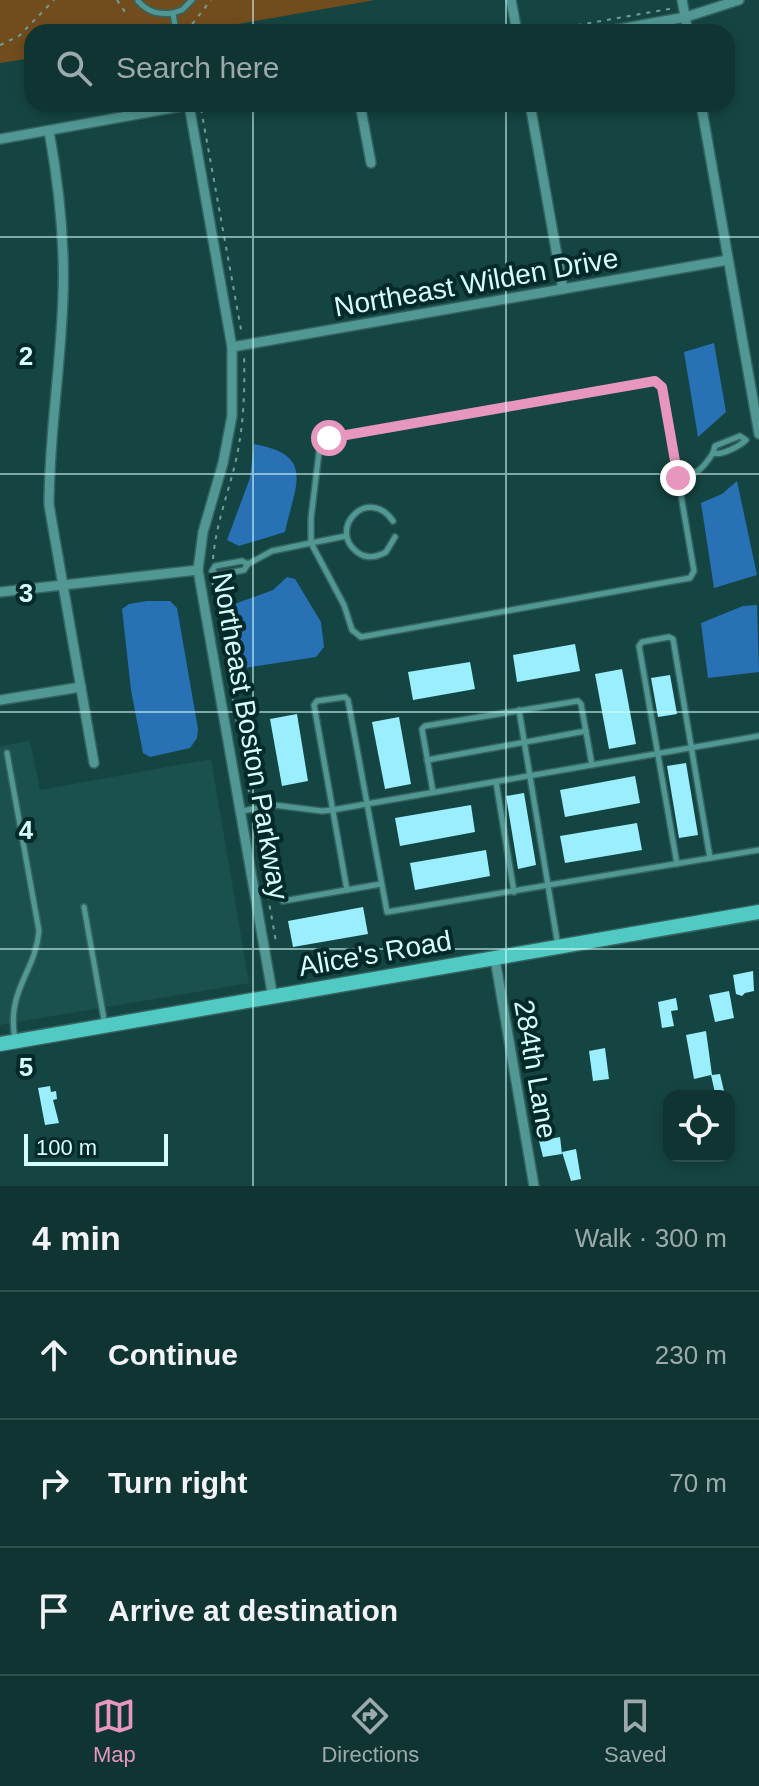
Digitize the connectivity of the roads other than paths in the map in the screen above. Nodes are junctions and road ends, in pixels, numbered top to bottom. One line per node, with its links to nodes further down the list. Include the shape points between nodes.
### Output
1 (192, 0): 6 (lane)
2 (511, 0): 9 (street)
3 (739, 0): 7 (street)
4 (138, 1): 6 (lane, via 155,13)
5 (683, 3): 7 (street)
6 (173, 13): 8 (lane)
7 (686, 17): 10 (street); 11 (street)
8 (175, 24)
9 (516, 24)
10 (647, 24)
11 (687, 24)
12 (141, 112): 17 (street)
13 (192, 112): 22 (street, Northeast Boston Parkway)
14 (361, 112): 19 (street)
15 (531, 112): 21 (street)
16 (702, 112): 20 (street)
17 (49, 131): 18 (street); 30 (street, via 60,189 63,297 49,505)
18 (0, 139)
19 (371, 163)
20 (728, 260): 21 (street, Northeast Wilden Drive); 23 (street)
21 (563, 289): 22 (street, Northeast Wilden Drive)
22 (232, 347): 29 (street, Northeast Boston Parkway, via 232,416)
23 (759, 436): 24 (lane, via 713,453 696,474)
24 (678, 478): 28 (lane, via 662,387 655,381 329,438 320,444); 28 (lane, via 694,571 690,578 361,637 352,630)
25 (393, 521): 26 (lane, via 382,510 367,507 349,521)
26 (346, 536): 27 (lane, via 355,551 371,557 386,552); 28 (lane)
27 (395, 537)
28 (311, 543): 29 (lane, via 272,551 244,570 217,575)
29 (198, 570): 30 (street); 49 (street, Northeast Boston Parkway)
30 (63, 584): 31 (street); 32 (street)
31 (0, 592)
32 (81, 687): 33 (street); 42 (street)
33 (0, 700)
34 (519, 710): 35 (lane, via 580,701); 37 (lane); 41 (lane, via 425,726)
35 (586, 731): 37 (lane); 43 (lane)
36 (759, 736): 38 (lane)
37 (524, 742): 41 (lane); 44 (lane)
38 (692, 747): 40 (lane); 40 (lane, via 669,637 639,646); 51 (lane)
39 (7, 753): 64 (lane, via 39,931 16,996)
40 (658, 753): 43 (lane); 52 (lane)
41 (427, 760): 46 (lane)
42 (94, 763)
43 (592, 765): 44 (lane)
44 (530, 776): 45 (lane); 54 (lane)
45 (496, 782): 46 (lane); 56 (lane)
46 (433, 792): 47 (lane)
47 (367, 803): 48 (lane); 48 (lane, via 348,700 317,701); 53 (lane)
48 (332, 810): 49 (lane, via 280,805); 55 (lane)
49 (241, 812): 62 (street, Northeast Boston Parkway)
50 (759, 850): 51 (lane)
51 (710, 858): 52 (lane)
52 (677, 864): 54 (lane)
53 (381, 884): 55 (lane); 56 (lane, via 390,913)
54 (549, 887): 56 (lane); 60 (lane)
55 (347, 890): 57 (lane)
56 (514, 892)
57 (283, 901)
58 (84, 907): 63 (lane)
59 (759, 912): 60 (main road, Alice's Road)
60 (558, 948): 61 (main road, Alice's Road)
61 (495, 959): 62 (main road, Alice's Road); 66 (street, 284th Lane)
62 (273, 998): 63 (main road, Alice's Road)
63 (105, 1027): 64 (main road, Alice's Road)
64 (15, 1042): 65 (main road, Alice's Road)
65 (0, 1044)
66 (534, 1186)

